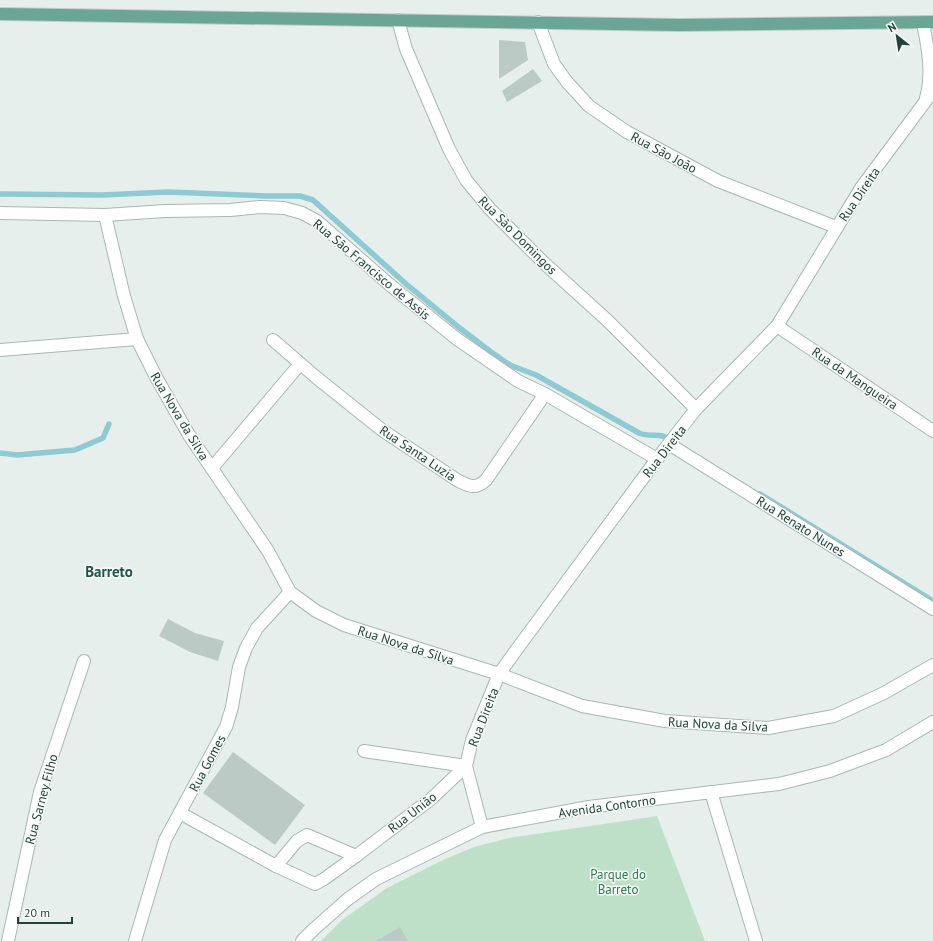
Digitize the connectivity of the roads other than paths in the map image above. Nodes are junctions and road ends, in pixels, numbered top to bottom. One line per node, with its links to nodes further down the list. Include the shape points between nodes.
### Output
1 (0, 14): 2 (main road)
2 (398, 20): 3 (main road); 15 (street, Rua São Domingos, via 406,49 449,149 466,180 488,208 608,321)
3 (538, 22): 4 (main road, via 679,25); 8 (street, Rua São João, via 554,64 589,106 627,132 718,181)
4 (928, 22): 5 (street, Rua Direita)
5 (929, 95): 8 (street, Rua Direita, via 861,188)
6 (0, 213): 7 (street, Rua São Francisco de Assis)
7 (105, 215): 10 (street, Rua Nova da Silva); 14 (street, Rua São Francisco de Assis, via 260,207 284,208 302,213 317,221 457,339 518,381)
8 (836, 227): 9 (street, Rua Direita)
9 (777, 326): 15 (street, Rua Direita); 16 (street, Rua da Mangueira)
10 (137, 339): 12 (street); 19 (street, Rua Nova da Silva, via 188,435)
11 (273, 340): 13 (street, Rua Santa Luzia)
12 (0, 350)
13 (300, 364): 14 (street, Rua Santa Luzia, via 382,430 470,487 486,480); 19 (street)
14 (545, 394): 18 (street, Rua São Francisco de Assis)
15 (696, 410): 17 (street, Rua Direita)
16 (933, 431)
17 (669, 444): 18 (street, Rua Direita); 21 (street, Rua Renato Nunes)
18 (657, 459): 24 (street, Rua Direita)
19 (212, 468): 20 (street, Rua Nova da Silva, via 268,551)
20 (290, 592): 24 (street, Rua Nova da Silva, via 316,611 344,625); 29 (street, Rua Gomes, via 257,628 246,648 239,667 226,727)
21 (933, 609)
22 (84, 661): 33 (street, Rua Sarney Filho, via 40,792)
23 (933, 665): 24 (street, Rua Nova da Silva, via 884,693 834,716 768,728 665,721 582,706)
24 (499, 674): 27 (street, Rua Direita, via 472,740)
25 (933, 722): 28 (street, Avenida Contorno, via 886,750 830,771 779,784)
26 (364, 751): 27 (street)
27 (466, 766): 30 (street, Rua Direita); 31 (street, Rua União, via 431,799)
28 (711, 792): 30 (street, Avenida Contorno, via 589,807); 36 (street)
29 (180, 813): 32 (street, Rua União); 34 (street, Rua Gomes, via 166,840)
30 (482, 827): 35 (street, Avenida Contorno, via 376,880 348,899)
31 (356, 856): 32 (street, Rua União, via 314,884); 32 (street, via 307,835 297,841)
32 (276, 866)
33 (8, 941)
34 (135, 941)
35 (302, 941)
36 (756, 941)

